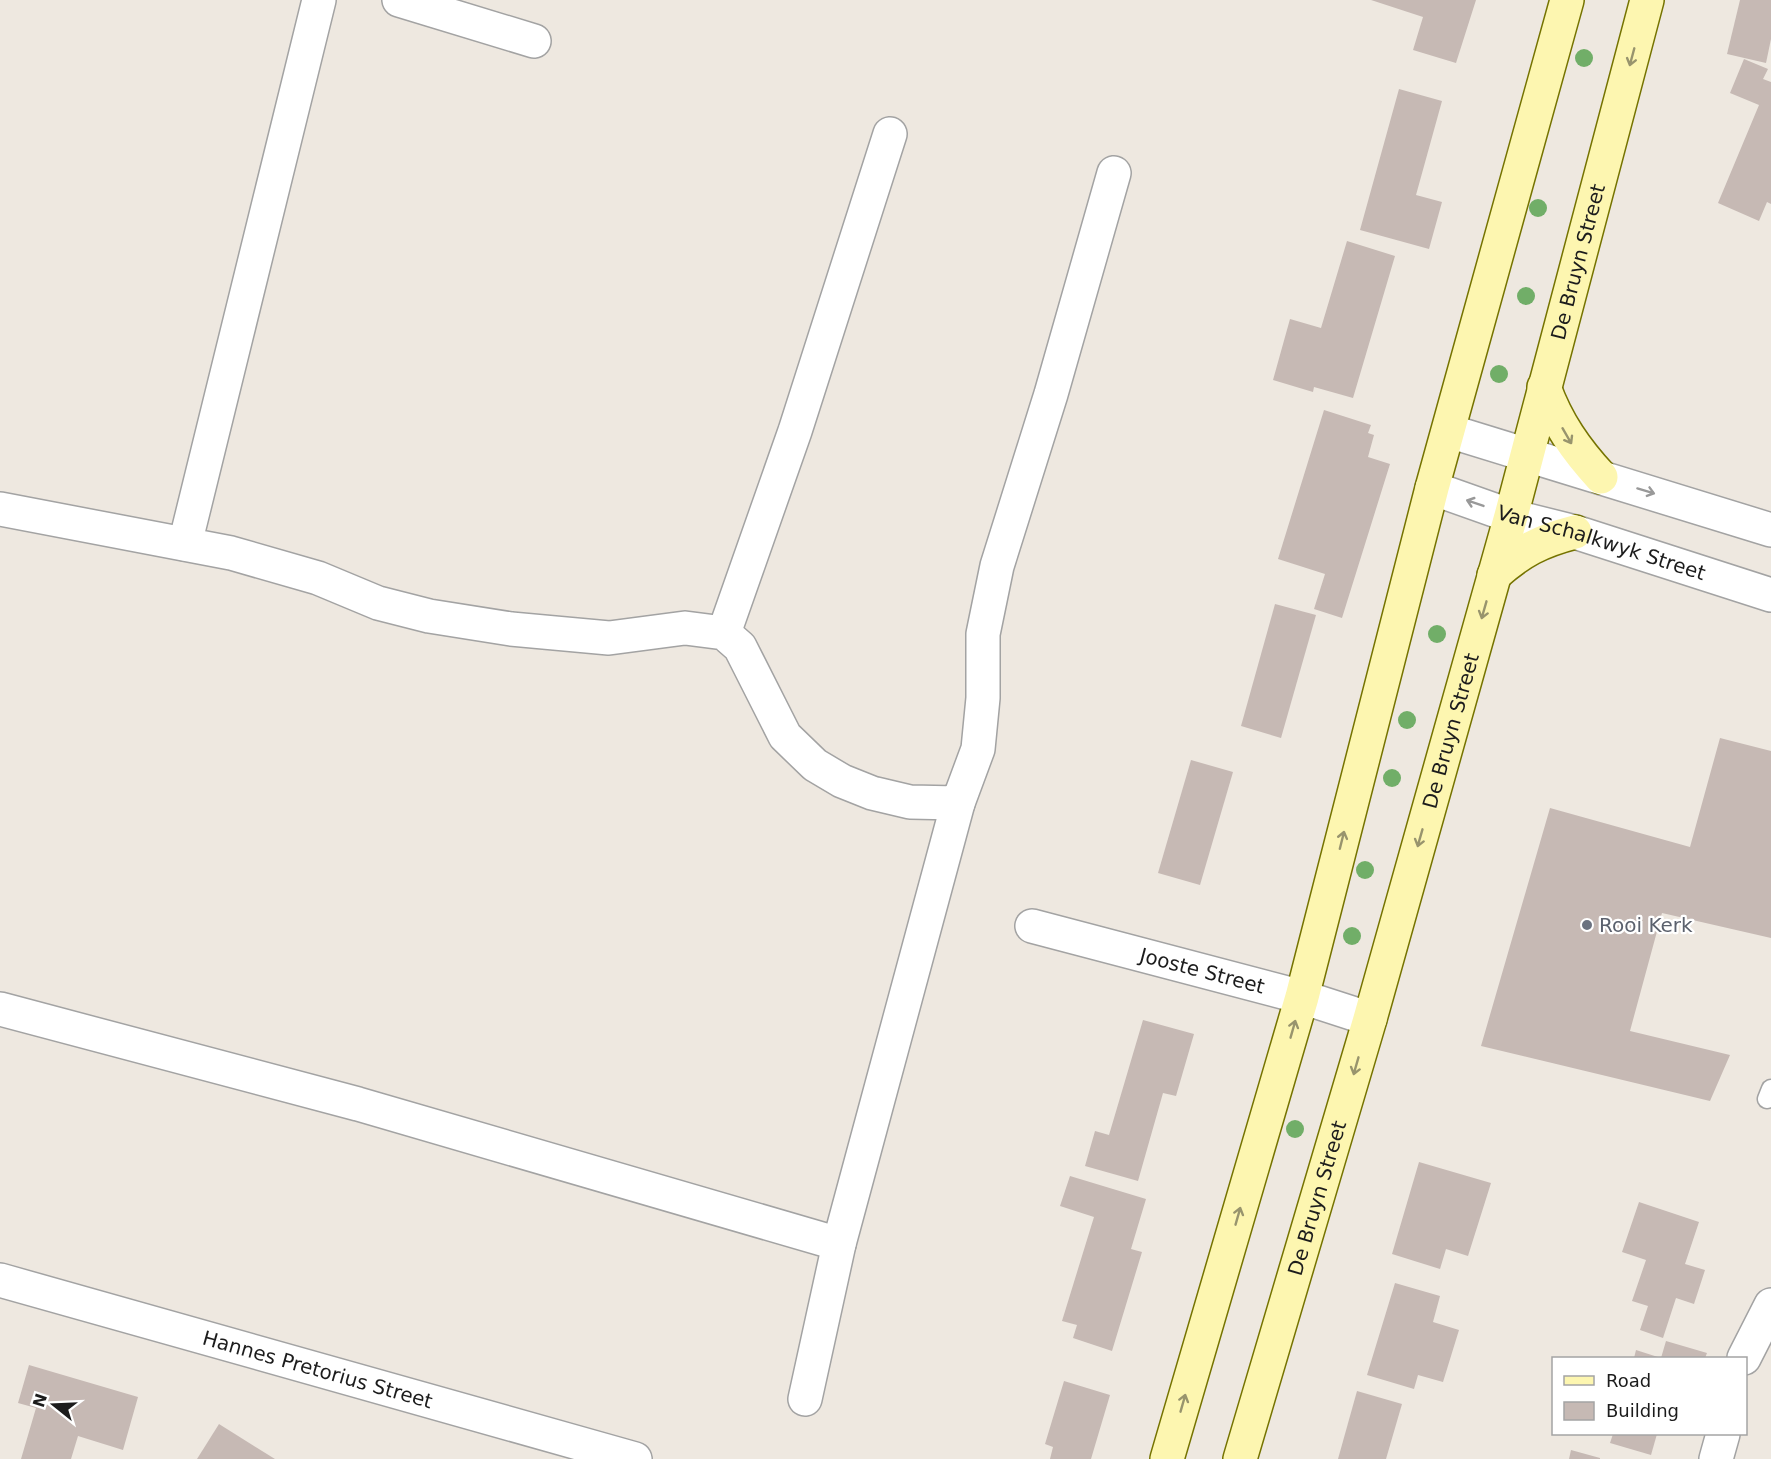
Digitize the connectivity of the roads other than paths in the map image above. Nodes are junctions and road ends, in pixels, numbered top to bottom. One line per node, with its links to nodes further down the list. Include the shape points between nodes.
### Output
1 (319, 0): 17 (street)
2 (399, 0): 5 (street)
3 (1568, 0): 9 (street)
4 (1647, 0): 8 (street, De Bruyn Street, one-way to 8)
5 (534, 41)
6 (890, 134): 20 (street, via 795,430)
7 (1114, 173): 21 (street, via 997,566 983,634 978,749)
8 (1544, 387): 10 (street, De Bruyn Street); 11 (street, one-way to 11, via 1551,408 1575,449)
9 (1449, 431): 10 (street); 12 (street)
10 (1527, 456): 11 (street); 14 (street, De Bruyn Street)
11 (1601, 477): 15 (street, one-way to 15)
12 (1432, 488): 14 (street, Van Schalkwyk Street, one-way to 12); 23 (street, one-way to 12)
13 (0, 509): 17 (street)
14 (1511, 516): 16 (street, Van Schalkwyk Street); 18 (street, De Bruyn Street)
15 (1771, 530)
16 (1575, 532): 18 (street, via 1544,540); 19 (street, Van Schalkwyk Street)
17 (185, 544): 20 (street, via 318,578 378,603 429,616 609,638 685,628)
18 (1494, 574): 25 (street, De Bruyn Street, one-way to 25)
19 (1771, 595)
20 (724, 633): 21 (street, via 740,647 785,736 815,765 842,781 881,795 910,802)
21 (958, 803): 26 (street)
22 (1032, 926): 23 (street, Jooste Street)
23 (1302, 997): 25 (street, Jooste Street); 33 (street, one-way to 23)
24 (0, 1009): 26 (street, via 358,1104)
25 (1370, 1018): 34 (street, De Bruyn Street, one-way to 34)
26 (839, 1244): 30 (street)
27 (0, 1280): 32 (street, Hannes Pretorius Street)
28 (1771, 1305): 29 (street)
29 (1745, 1357)
30 (805, 1399)
31 (1723, 1435): 35 (street)
32 (635, 1459)
33 (1167, 1459)
34 (1240, 1459)
35 (1716, 1459)

